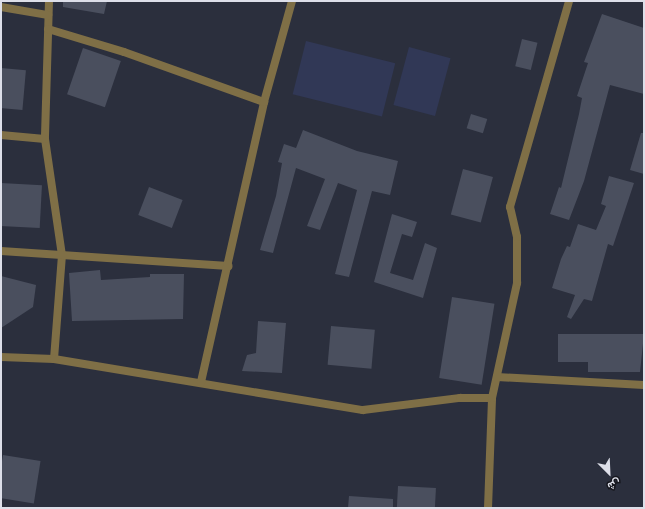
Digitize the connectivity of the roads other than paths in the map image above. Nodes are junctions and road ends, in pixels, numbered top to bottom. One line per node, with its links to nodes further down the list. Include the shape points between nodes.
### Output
1 (49, 1): 5 (street)
2 (292, 1): 7 (street)
3 (569, 1): 15 (street, via 510,207 517,237 517,284)
4 (1, 7): 5 (street)
5 (48, 15): 6 (street)
6 (48, 30): 7 (street, via 124,52); 9 (street)
7 (264, 102): 12 (street)
8 (1, 135): 9 (street)
9 (45, 139): 11 (street)
10 (1, 251): 11 (street)
11 (62, 255): 12 (street); 14 (street)
12 (229, 266): 16 (street)
13 (1, 357): 14 (street)
14 (54, 359): 16 (street)
15 (497, 377): 17 (street); 18 (street)
16 (201, 382): 18 (street, via 363,410 460,398)
17 (644, 385)
18 (492, 398): 19 (street)
19 (488, 508)

